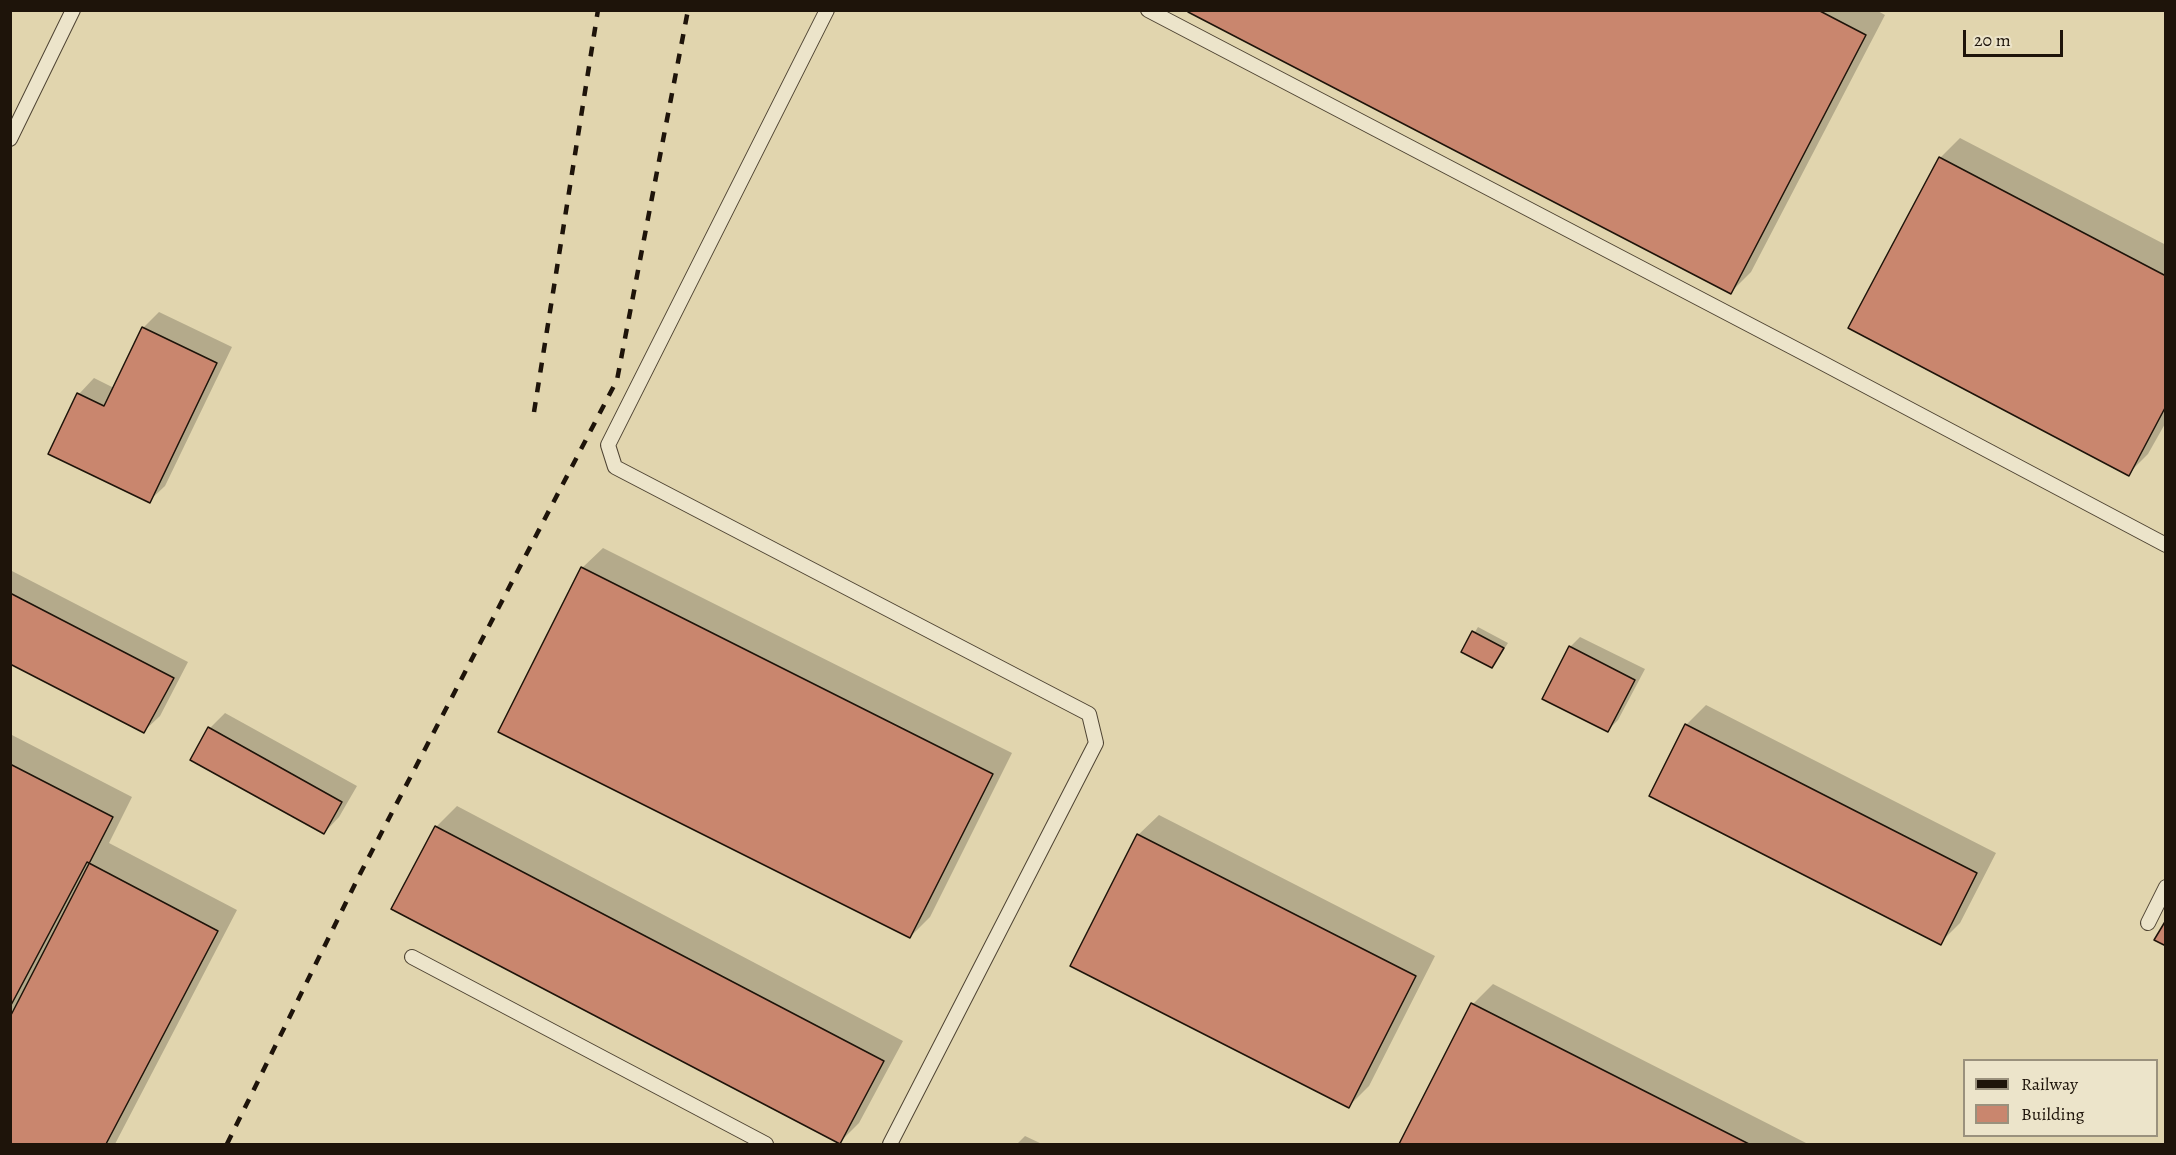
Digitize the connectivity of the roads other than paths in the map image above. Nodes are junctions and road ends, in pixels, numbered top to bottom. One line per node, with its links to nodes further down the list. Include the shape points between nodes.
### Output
1 (73, 10): 4 (lane)
2 (827, 10): 10 (lane, via 608,445 615,467 1089,714 1096,743)
3 (1148, 10): 5 (lane)
4 (10, 139)
5 (2166, 545)
6 (2166, 887): 7 (lane)
7 (2148, 923)
8 (412, 957): 9 (lane)
9 (766, 1144)
10 (890, 1144)

